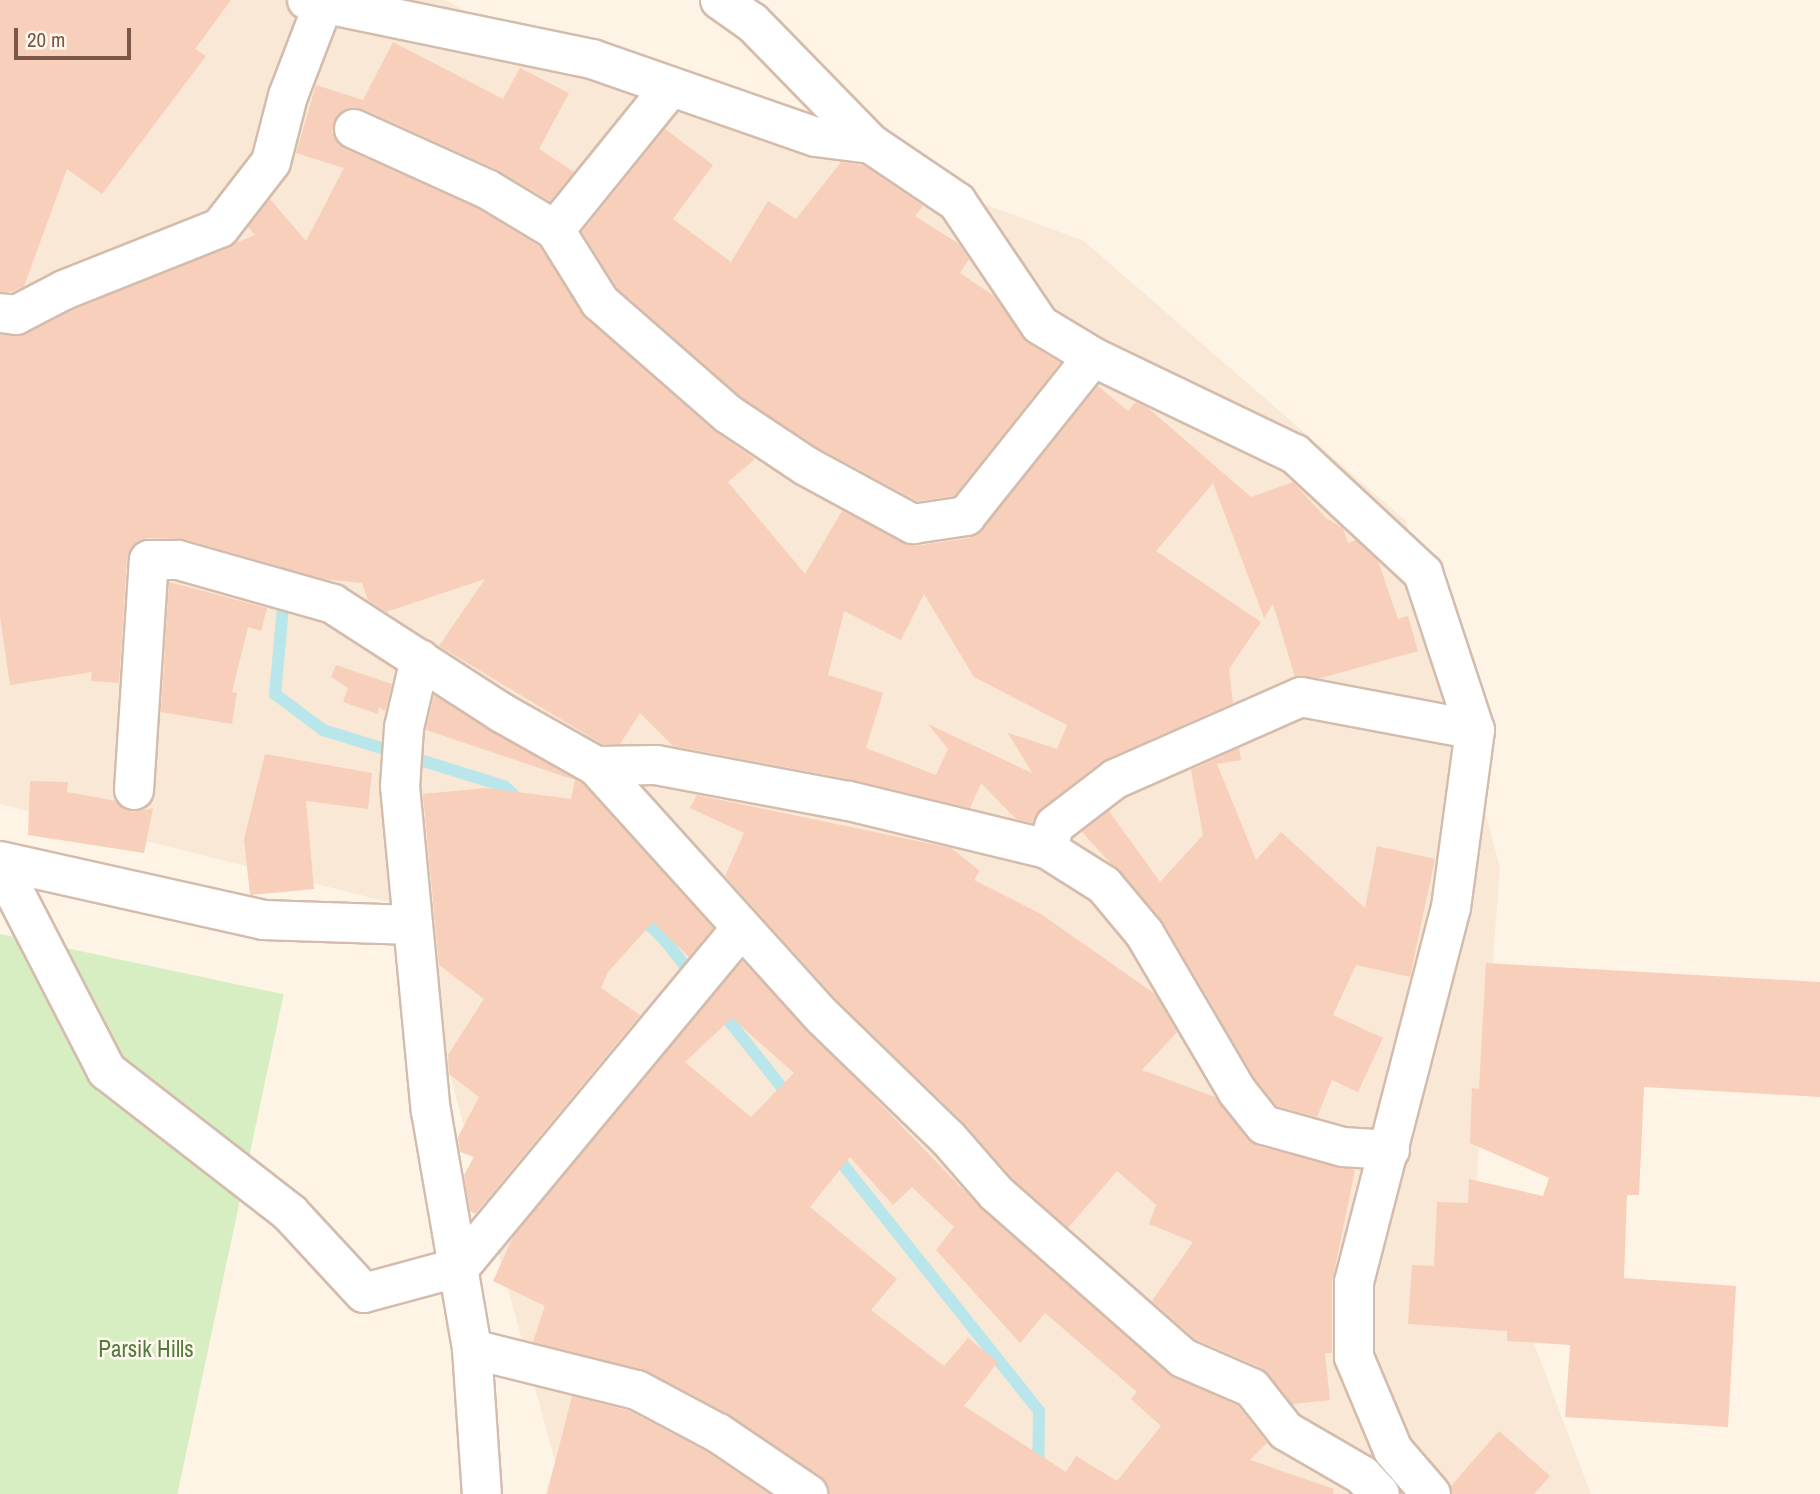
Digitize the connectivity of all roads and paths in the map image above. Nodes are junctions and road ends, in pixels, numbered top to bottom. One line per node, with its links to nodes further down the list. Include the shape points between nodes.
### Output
1 (720, 0): 5 (street, via 752,22)
2 (315, 3): 3 (street, via 592,59); 7 (street, via 271,163 219,228 64,290 16,315)
3 (671, 87): 5 (street, via 816,137); 6 (street)
4 (354, 129): 6 (street, via 487,189)
5 (871, 144): 8 (street, via 957,202 1040,326)
6 (555, 230): 8 (street, via 600,302 728,414 806,466 913,524 966,516)
7 (0, 313)
8 (1093, 357): 10 (street, via 1295,454 1423,573)
9 (419, 659): 11 (street); 12 (street, via 333,604 178,560 149,560); 15 (street, via 404,728 400,786)
10 (1475, 730): 13 (street, via 1301,697 1115,779 1055,825); 17 (street, via 1451,907)
11 (596, 766): 13 (street, via 669,767 849,801); 16 (street)
12 (134, 790)
13 (1047, 849): 17 (street, via 1104,884 1145,934 1237,1091 1264,1125 1343,1147)
14 (0, 863): 15 (street, via 262,919); 18 (street, via 107,1071 290,1213 364,1293)
15 (413, 925): 18 (street, via 431,1111)
16 (741, 928): 18 (street); 22 (street, via 996,1193 1183,1358 1252,1388 1286,1431 1362,1475)
17 (1390, 1150): 23 (street, via 1354,1282 1354,1357 1393,1450)
18 (460, 1267): 19 (street)
19 (472, 1349): 20 (street); 21 (street, via 637,1390 718,1433)
20 (482, 1494)
21 (808, 1494)
22 (1380, 1494)
23 (1431, 1494)

